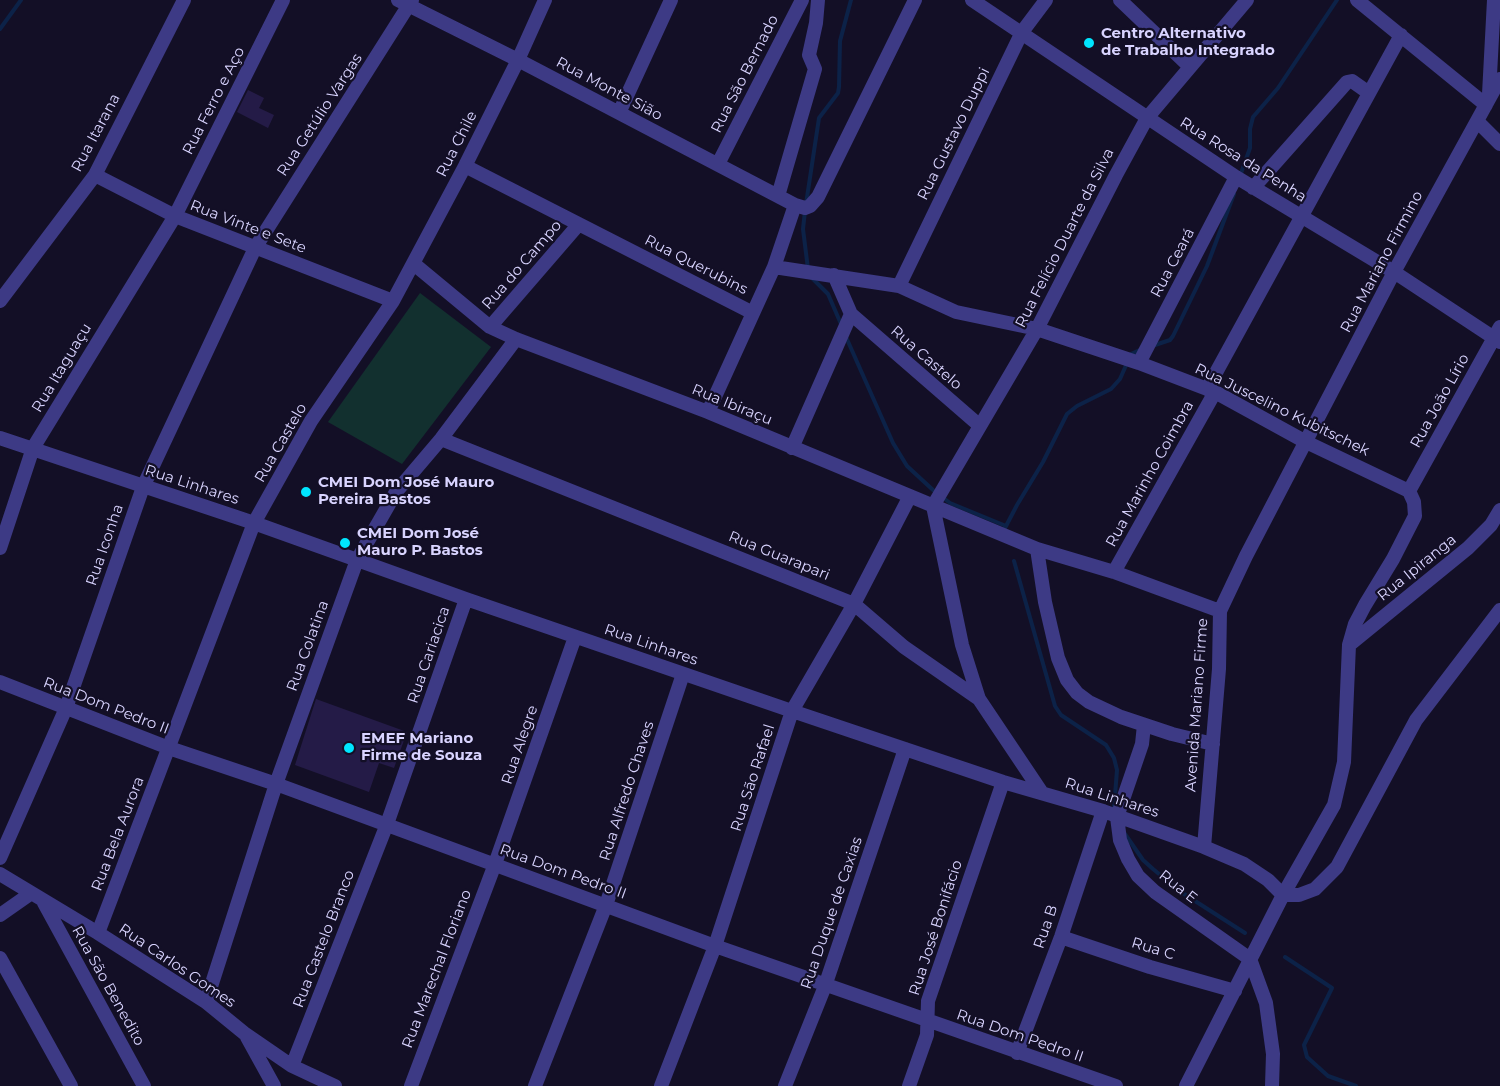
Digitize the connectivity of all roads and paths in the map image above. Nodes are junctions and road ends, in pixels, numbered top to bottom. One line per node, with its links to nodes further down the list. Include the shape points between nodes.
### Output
1 (184, 0): 28 (street, Rua Itarana)
2 (283, 0): 33 (street, Rua Ferro e Aço)
3 (546, 0): 17 (street, Rua Chile)
4 (671, 0): 22 (street)
5 (802, 0): 26 (street, Rua São Bernado)
6 (818, 0): 31 (street, via 809,55 815,69)
7 (915, 0): 32 (street, via 818,197 810,206)
8 (972, 0): 15 (street, Rua Rosa da Penha)
9 (1046, 0): 15 (street, Rua Gustavo Duppi)
10 (1120, 0): 18 (street)
11 (1247, 0): 18 (street, Rua Felício Duarte da Silva)
12 (1357, 0): 16 (street)
13 (1494, 0): 21 (street)
14 (407, 2): 17 (street, Rua Monte Sião); 36 (street, Rua Getúlio Vargas)
15 (1022, 32): 23 (street, Rua Rosa da Penha); 41 (street, Rua Gustavo Duppi)
16 (1401, 35): 20 (street, Rua Marinho Coimbra); 21 (street)
17 (518, 60): 22 (street, Rua Monte Sião); 27 (street, Rua Chile)
18 (1190, 67): 23 (street, Rua Felício Duarte da Silva)
19 (1500, 80): 21 (street, Rua Mariano Firmino)
20 (1369, 93): 30 (street, via 1352,81 1347,82); 34 (street, Rua Marinho Coimbra)
21 (1487, 102): 24 (street, Rua Mariano Firmino)
22 (619, 113): 26 (street, Rua Monte Sião)
23 (1147, 118): 29 (street, Rua Rosa da Penha); 47 (street, Rua Felício Duarte da Silva)
24 (1477, 121): 25 (street); 39 (street, Rua Mariano Firmino)
25 (1500, 144)
26 (718, 164): 31 (street, Rua Monte Sião)
27 (465, 166): 35 (street, Rua Querubins); 37 (street, Rua Chile)
28 (95, 175): 33 (street, Rua Vinte e Sete); 42 (street, Rua Itarana)
29 (1236, 177): 30 (street, Rua Rosa da Penha); 50 (street, Rua Ceará)
30 (1253, 188): 34 (street, Rua Rosa da Penha)
31 (778, 196): 32 (street, Rua Monte Sião)
32 (800, 207): 38 (street, Rua Querubins)
33 (175, 216): 36 (street, Rua Vinte e Sete); 58 (street, Rua Itaguaçu)
34 (1303, 217): 39 (street, Rua Rosa da Penha); 51 (street, Rua Marinho Coimbra)
35 (579, 224): 44 (street, Rua Querubins); 46 (street, Rua do Campo)
36 (255, 248): 43 (street, Rua Vinte e Sete); 59 (street, Rua Iconha)
37 (414, 264): 43 (street, Rua Chile); 46 (street)
38 (774, 267): 40 (street); 44 (street, Rua Querubins)
39 (1394, 272): 48 (street, Rua Rosa da Penha); 56 (street, Rua Mariano Firmino)
40 (834, 275): 41 (street); 45 (street)
41 (899, 286): 47 (street, Rua Juscelino Kubitschek, via 956,312)
42 (0, 301)
43 (393, 301): 64 (street, Rua Castelo, via 311,421)
44 (753, 313): 52 (street)
45 (851, 314): 53 (street, Rua Castelo); 57 (street)
46 (490, 327): 49 (street)
47 (1037, 329): 50 (street, Rua Juscelino Kubitschek); 53 (street, Rua Felício Duarte da Silva)
48 (1498, 336): 60 (street, Rua João Lírio)
49 (516, 339): 52 (street, Rua Ibiraçu); 55 (street, Rua Colatina)
50 (1139, 363): 51 (street, Rua Juscelino Kubitschek)
51 (1211, 391): 56 (street, Rua Juscelino Kubitschek); 68 (street, Rua Marinho Coimbra)
52 (708, 412): 57 (street, Rua Ibiraçu)
53 (980, 426): 62 (street, Rua Felício Duarte da Silva)
54 (0, 438): 58 (street, Rua Linhares)
55 (441, 439): 67 (street, Rua Colatina, via 396,492); 70 (street, Rua Guarapari)
56 (1306, 442): 60 (street, Rua Juscelino Kubitschek); 72 (street, Avenida Mariano Firme)
57 (792, 447): 61 (street, Rua Ibiraçu)
58 (33, 448): 59 (street, Rua Linhares); 65 (street, Rua Itaguaçu)
59 (143, 486): 64 (street, Rua Linhares); 78 (street, Rua Iconha)
60 (1410, 491): 74 (street, via 1415,516 1355,624)
61 (910, 496): 62 (street, Rua Ibiraçu); 70 (street, Rua São Rafael)
62 (933, 506): 66 (street, Rua Ibiraçu); 77 (street, via 962,645)
63 (1500, 510): 74 (street, Rua Ipiranga, via 1468,548)
64 (254, 523): 67 (street, Rua Linhares); 82 (street, Rua Castelo)
65 (0, 548)
66 (1037, 549): 68 (street, Rua Ibiraçu); 80 (street, via 1045,602 1067,680 1089,702)
67 (357, 560): 69 (street, Rua Linhares); 85 (street, Rua Colatina)
68 (1114, 572): 72 (street, Rua Ibiraçu)
69 (466, 599): 73 (street, Rua Linhares); 89 (street, Rua Cariacica)
70 (854, 604): 77 (street, Rua Guarapari, via 904,647); 79 (street, Rua São Rafael)
71 (1500, 610): 95 (street, via 1416,720 1337,867 1316,889)
72 (1220, 611): 81 (street, Avenida Mariano Firme)
73 (575, 637): 75 (street, Rua Linhares); 92 (street, Rua Alegre)
74 (1348, 645): 95 (street, via 1344,762 1334,805)
75 (683, 674): 79 (street, Rua Linhares); 97 (street, Rua Alfredo Chaves)
76 (0, 682): 78 (street, Rua Dom Pedro II)
77 (979, 699): 86 (street, Rua Guarapari)
78 (66, 708): 82 (street, Rua Dom Pedro II); 91 (street, Rua Iconha)
79 (792, 711): 83 (street, Rua Linhares); 101 (street, Rua São Rafael)
80 (1144, 725): 81 (street); 88 (street, via 1142,744)
81 (1213, 744): 90 (street, Avenida Mariano Firme)
82 (169, 748): 85 (street, Rua Dom Pedro II); 99 (street, Rua Bela Aurora)
83 (905, 749): 84 (street, Rua Linhares); 104 (street, Rua Duque de Caxias)
84 (1003, 782): 86 (street, Rua Linhares); 107 (street, Rua José Bonifácio, via 928,1001)
85 (276, 784): 89 (street, Rua Dom Pedro II); 106 (street, Rua Colatina)
86 (1042, 793): 87 (street, Rua Linhares)
87 (1103, 811): 88 (street, Rua Linhares); 100 (street, Rua B)
88 (1117, 817): 90 (street, Rua Linhares); 103 (street, Rua E, via 1120,840 1138,876 1174,907)
89 (387, 824): 92 (street, Rua Dom Pedro II); 110 (street, Rua Castelo Branco)
90 (1204, 848): 95 (street, Rua Linhares, via 1244,864)
91 (0, 858)
92 (495, 864): 97 (street, Rua Dom Pedro II); 115 (street, Rua Marechal Floriano)
93 (0, 874): 94 (street, Rua Carlos Gomes)
94 (30, 894): 96 (street, Rua Carlos Gomes); 98 (street)
95 (1283, 896): 103 (street)
96 (43, 902): 99 (street, Rua Carlos Gomes); 112 (street, Rua São Benedito)
97 (606, 905): 101 (street, Rua Dom Pedro II); 116 (street, Rua Alfredo Chaves)
98 (0, 915)
99 (98, 933): 106 (street, Rua Carlos Gomes)
100 (1061, 937): 105 (street, Rua C); 109 (street, Rua B)
101 (715, 946): 104 (street, Rua Dom Pedro II); 117 (street, Rua São Rafael)
102 (0, 958): 111 (street)
103 (1250, 959): 105 (street); 122 (street, via 1266,1003 1273,1054)
104 (825, 986): 107 (street, Rua Dom Pedro II); 118 (street, Rua Duque de Caxias)
105 (1235, 991): 121 (street)
106 (206, 1002): 108 (street, Rua Carlos Gomes)
107 (928, 1021): 109 (street, Rua Dom Pedro II); 119 (street, Rua José Bonifácio)
108 (244, 1033): 110 (street, Rua Carlos Gomes); 113 (street)
109 (1017, 1053): 120 (street, Rua Dom Pedro II)
110 (292, 1066): 114 (street, Rua Carlos Gomes)
111 (71, 1086)
112 (144, 1086)
113 (274, 1086)
114 (335, 1086)
115 (411, 1086)
116 (535, 1086)
117 (661, 1086)
118 (785, 1086)
119 (909, 1086)
120 (1116, 1086)
121 (1186, 1086)
122 (1272, 1086)

